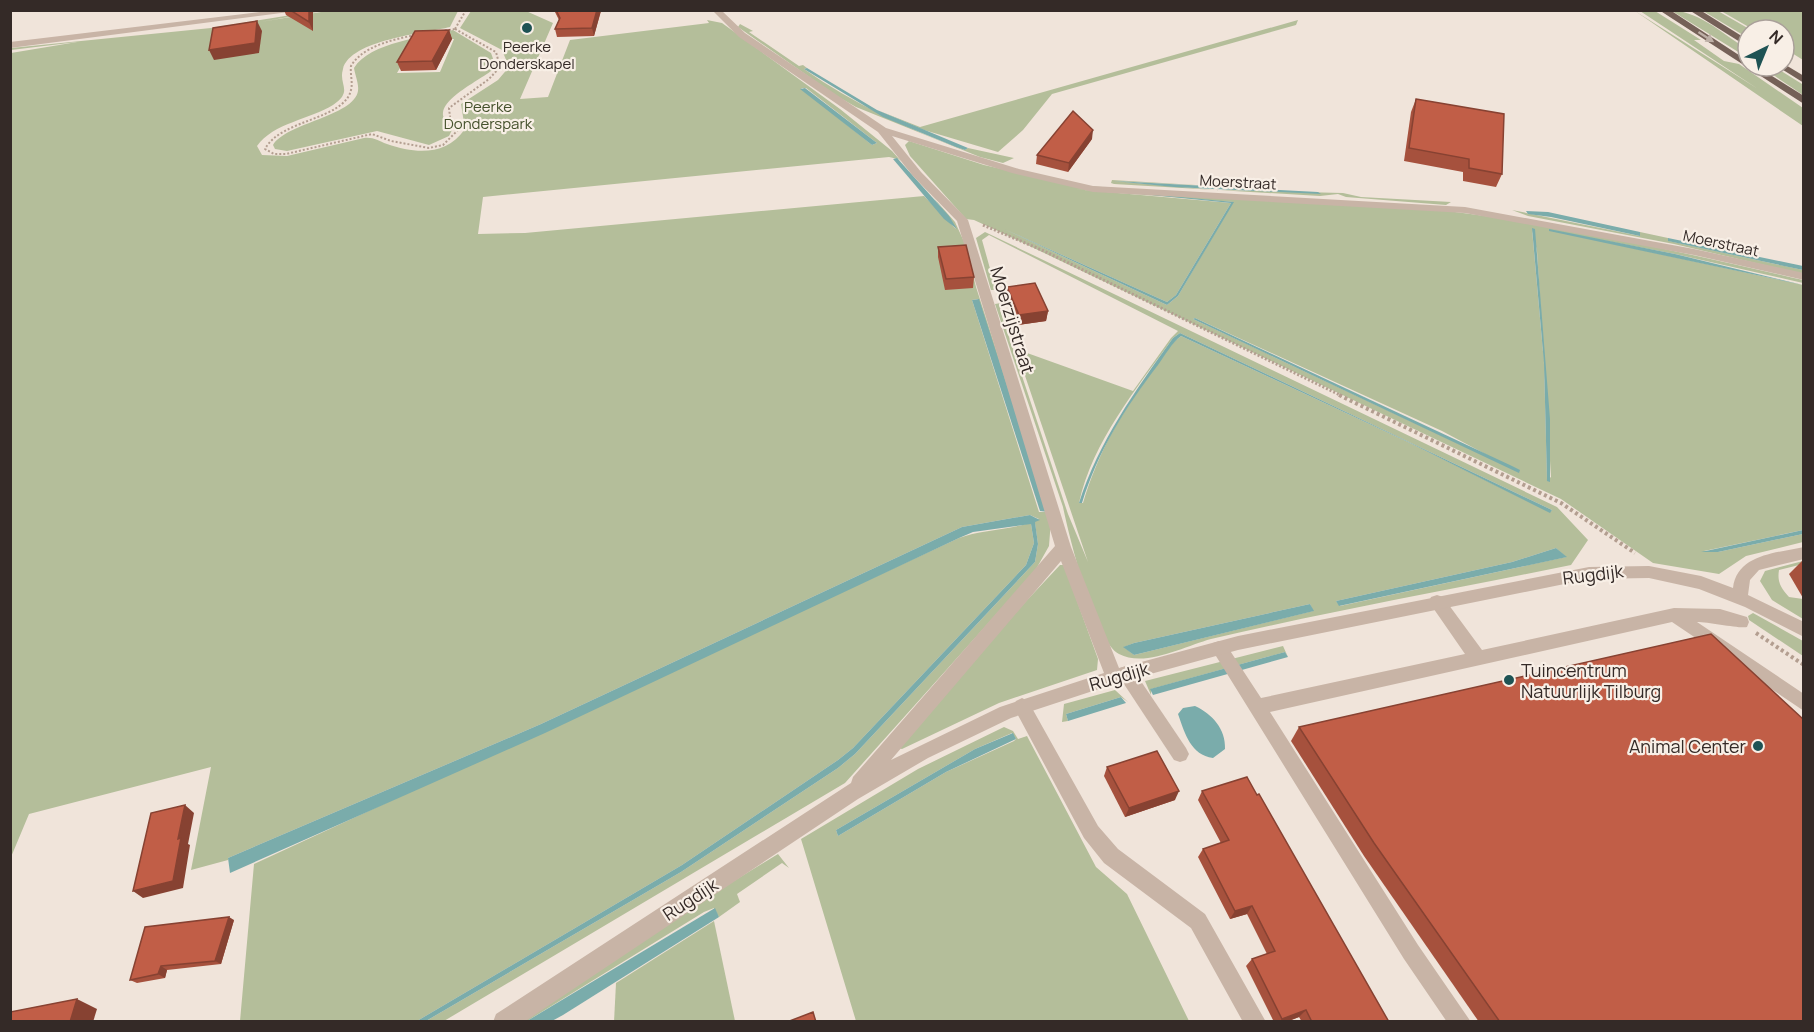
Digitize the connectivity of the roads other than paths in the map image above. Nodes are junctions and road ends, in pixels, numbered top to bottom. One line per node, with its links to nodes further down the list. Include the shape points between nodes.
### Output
1 (301, 10): 6 (street)
2 (716, 10): 10 (street, Moerstraat, via 742,35)
3 (1663, 10): 7 (main road, one-way to 7)
4 (1693, 10): 5 (main road)
5 (1736, 37)
6 (10, 45)
7 (1736, 57)
8 (1768, 78): 9 (main road)
9 (1803, 101)
10 (882, 130): 11 (street, Moerstraat, via 1016,171 1093,189 1465,210); 12 (street, Moerzijstraat, via 917,174 962,220)
11 (1801, 276)
12 (1063, 547): 21 (street, Moerzijstraat); 26 (street)
13 (1803, 553): 14 (street, via 1754,565 1742,578)
14 (1740, 597): 15 (street, Rugdijk, via 1698,581 1627,569); 18 (street, Rugdijk)
15 (1437, 602): 19 (street, Rugdijk); 20 (street)
16 (1674, 615): 17 (street, via 1720,616); 20 (street); 22 (street)
17 (1741, 622)
18 (1803, 630)
19 (1219, 648): 21 (street, Rugdijk); 24 (street)
20 (1477, 657): 24 (street)
21 (1120, 675): 23 (street, Rugdijk); 25 (street, Moerzijstraat)
22 (1803, 704)
23 (1022, 706): 26 (street, Rugdijk, via 922,752); 28 (street, via 1091,831 1111,856 1198,921)
24 (1257, 707): 29 (street, via 1411,952)
25 (1180, 754)
26 (851, 793): 27 (street, Rugdijk)
27 (504, 1022)
28 (1255, 1022)
29 (1460, 1022)

